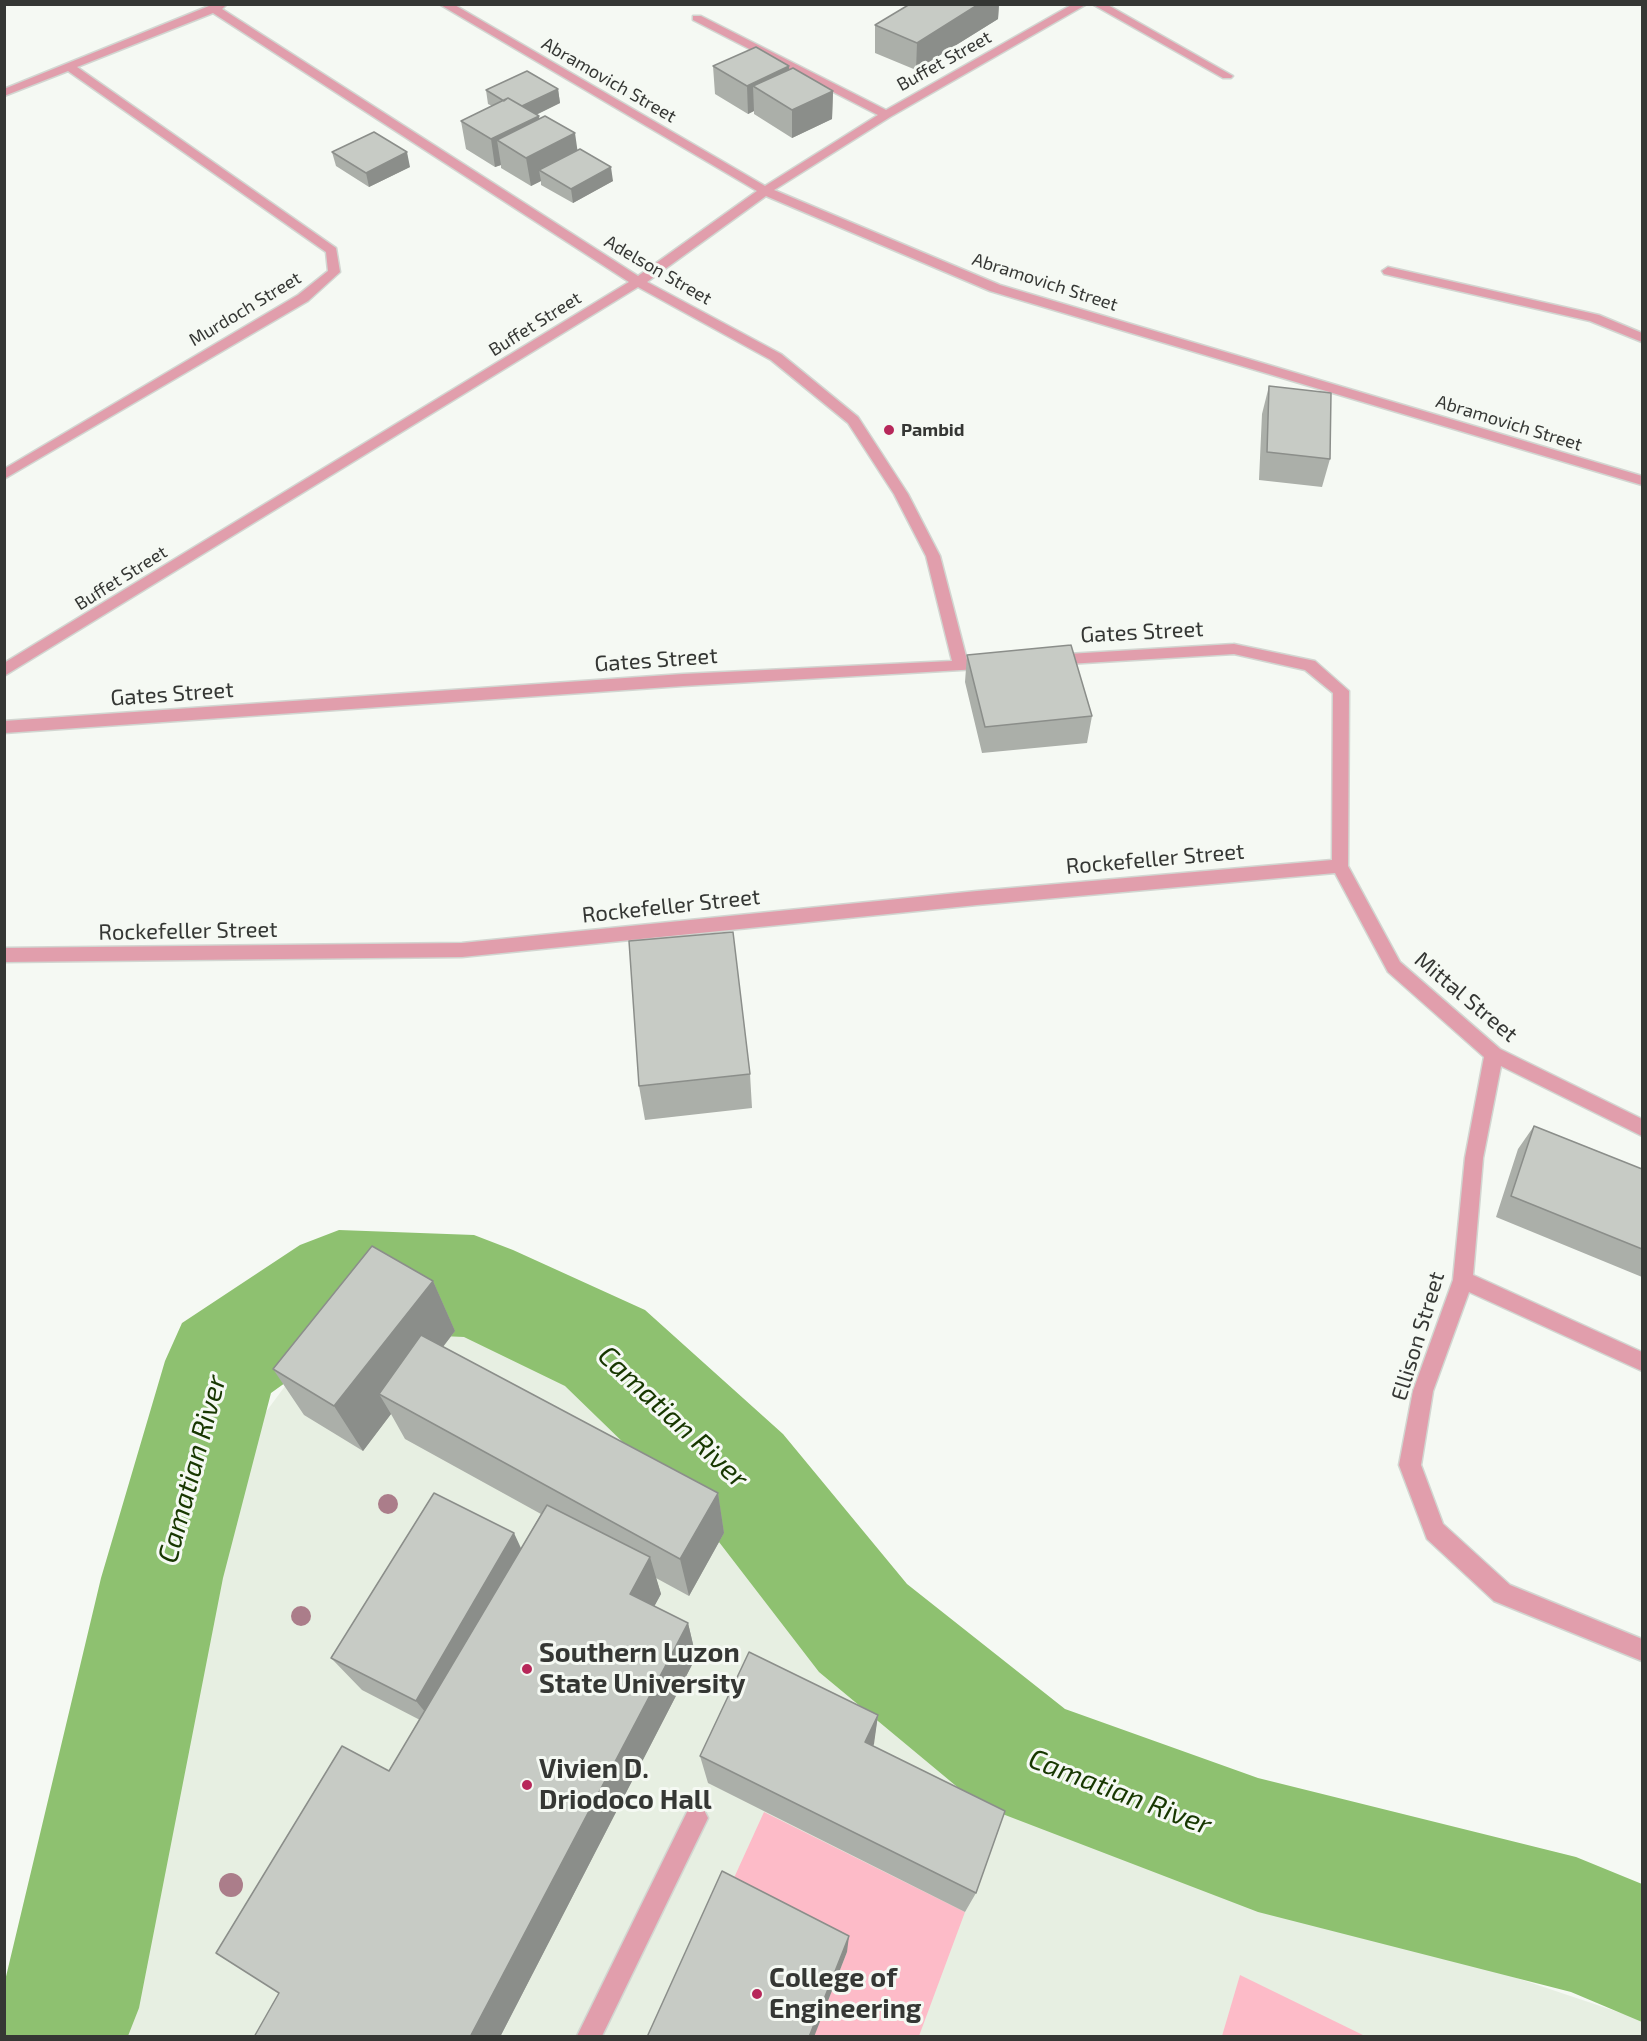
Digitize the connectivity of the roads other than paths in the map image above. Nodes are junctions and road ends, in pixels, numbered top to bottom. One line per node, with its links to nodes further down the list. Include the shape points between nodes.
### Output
1 (444, 4): 10 (street, Abramovich Street)
2 (1082, 4): 9 (street, Buffet Street)
3 (1097, 4): 7 (street)
4 (218, 6): 6 (street); 12 (street, Adelson Street)
5 (697, 18): 9 (street)
6 (71, 68): 8 (street); 14 (street, Murdoch Street, via 332,251 334,272 303,298)
7 (1227, 76)
8 (4, 93)
9 (886, 115): 10 (street, Buffet Street)
10 (765, 191): 12 (street, Buffet Street); 15 (street, Abramovich Street, via 995,288)
11 (1388, 271): 13 (street, via 1594,318)
12 (638, 282): 18 (street, Adelson Street, via 776,357 853,420 902,494 933,556); 20 (street, Buffet Street)
13 (1642, 338)
14 (4, 475)
15 (1642, 481)
16 (1032, 661): 19 (street, Gates Street, via 1234,649)
17 (1008, 663): 18 (street, Gates Street)
18 (961, 665): 21 (street, Gates Street, via 683,680)
19 (1310, 665): 22 (street, Mittal Street, via 1341,691)
20 (4, 671)
21 (4, 727)
22 (1340, 866): 23 (street, Rockefeller Street, via 462,950); 24 (street, Mittal Street, via 1394,967)
23 (4, 955)
24 (1494, 1054): 25 (street, Mittal Street); 26 (street, Ellison Street, via 1474,1158)
25 (1642, 1128)
26 (1463, 1280): 27 (street); 28 (street, Ellison Street, via 1423,1391 1410,1466 1435,1531 1502,1593)
27 (1642, 1362)
28 (1642, 1650)
29 (696, 1818): 30 (street)
30 (588, 2037)

